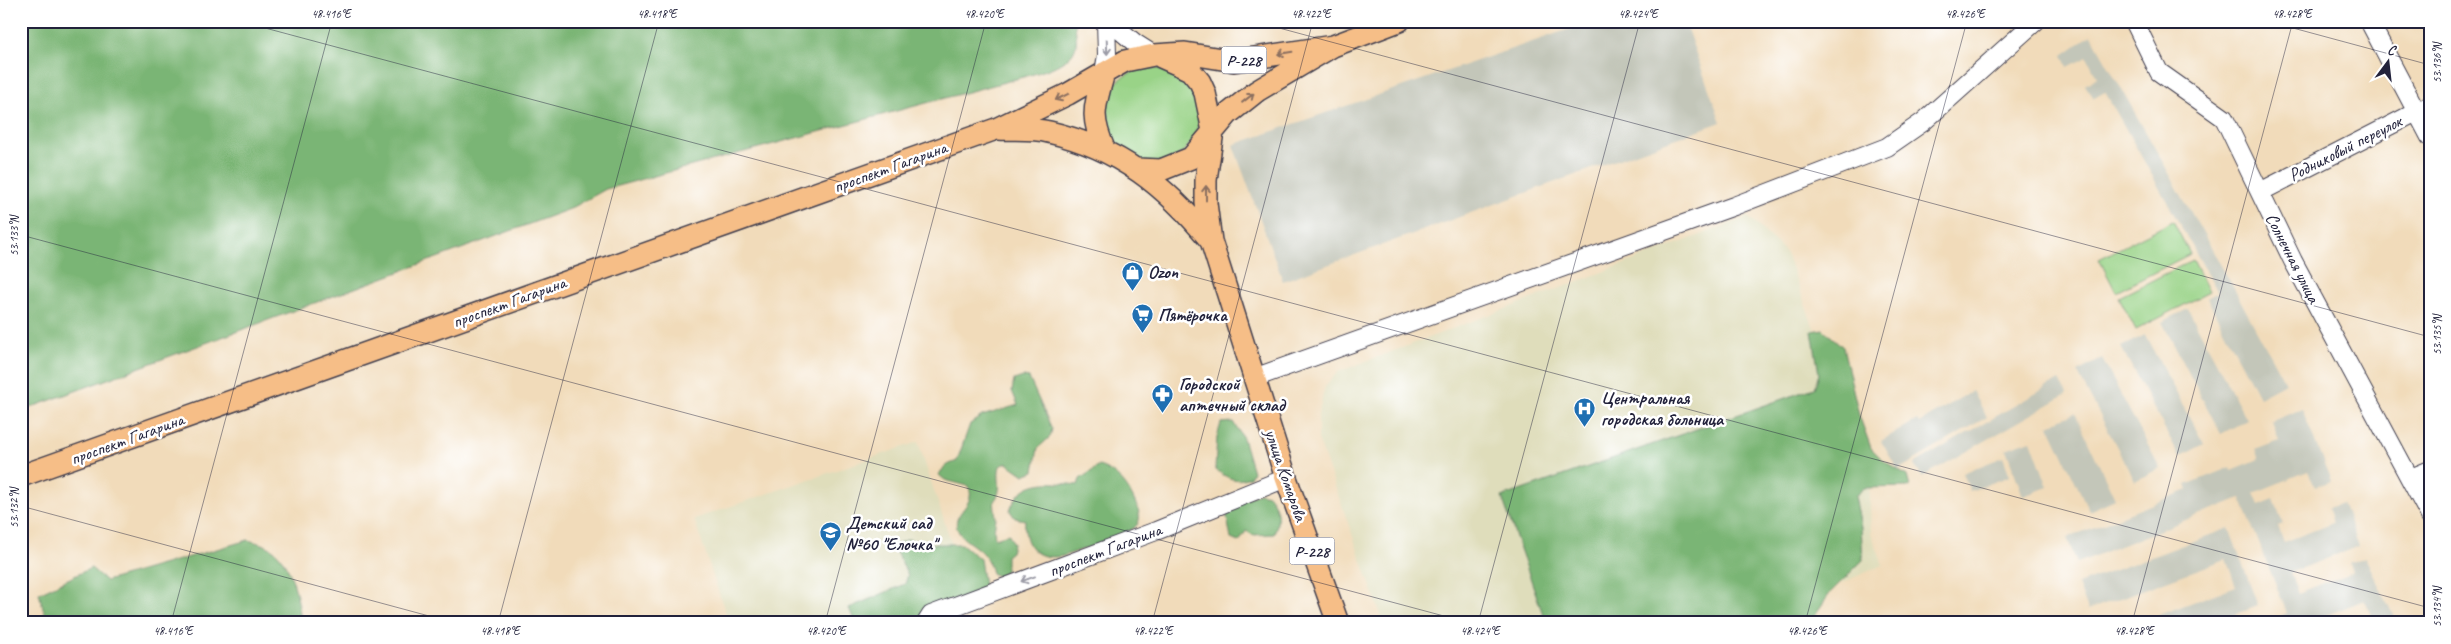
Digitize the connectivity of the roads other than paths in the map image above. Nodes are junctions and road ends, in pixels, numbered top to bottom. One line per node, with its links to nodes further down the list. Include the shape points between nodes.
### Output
1 (1107, 21): 7 (street); 8 (street, one-way to 8)
2 (1399, 21): 6 (main road, Р-228)
3 (2036, 21): 17 (street, via 1923,122 1887,147 1734,206)
4 (2134, 21): 15 (street, Солнечная улица, via 2159,72 2224,118)
5 (2369, 21): 9 (street)
6 (1333, 46): 7 (main road, Р-228, one-way to 7, via 1234,61 1185,53); 11 (main road, Р-228, one-way to 6, via 1257,91)
7 (1154, 54): 8 (main road, Р-228, via 1125,61); 11 (main road, Р-228, via 1190,70 1200,82)
8 (1104, 73): 10 (main road, проспект Гагарина, one-way to 10); 13 (main road, via 1094,106 1095,128)
9 (2423, 108): 12 (street); 15 (street, Родниковый переулок)
10 (996, 129): 13 (main road, проспект Гагарина, via 1048,132); 19 (main road, проспект Гагарина)
11 (1213, 131): 14 (main road, Р-228, via 1190,158 1161,170); 16 (main road, Р-228, one-way to 11, via 1206,180)
12 (2430, 136)
13 (1105, 151): 14 (main road, Р-228)
14 (1138, 169): 16 (main road, Р-228, via 1166,192)
15 (2260, 192): 21 (street, Солнечная улица, via 2293,261)
16 (1211, 241): 17 (main road, улица Комарова / Р-228)
17 (1254, 378): 20 (main road, улица Комарова / Р-228)
18 (2430, 470): 21 (street)
19 (21, 476)
20 (1286, 478): 23 (street, проспект Гагарина, one-way to 23, via 1156,531 931,615); 24 (main road, улица Комарова / Р-228)
21 (2411, 478): 22 (street, Солнечная улица)
22 (2430, 516)
23 (926, 623)
24 (1338, 623)

